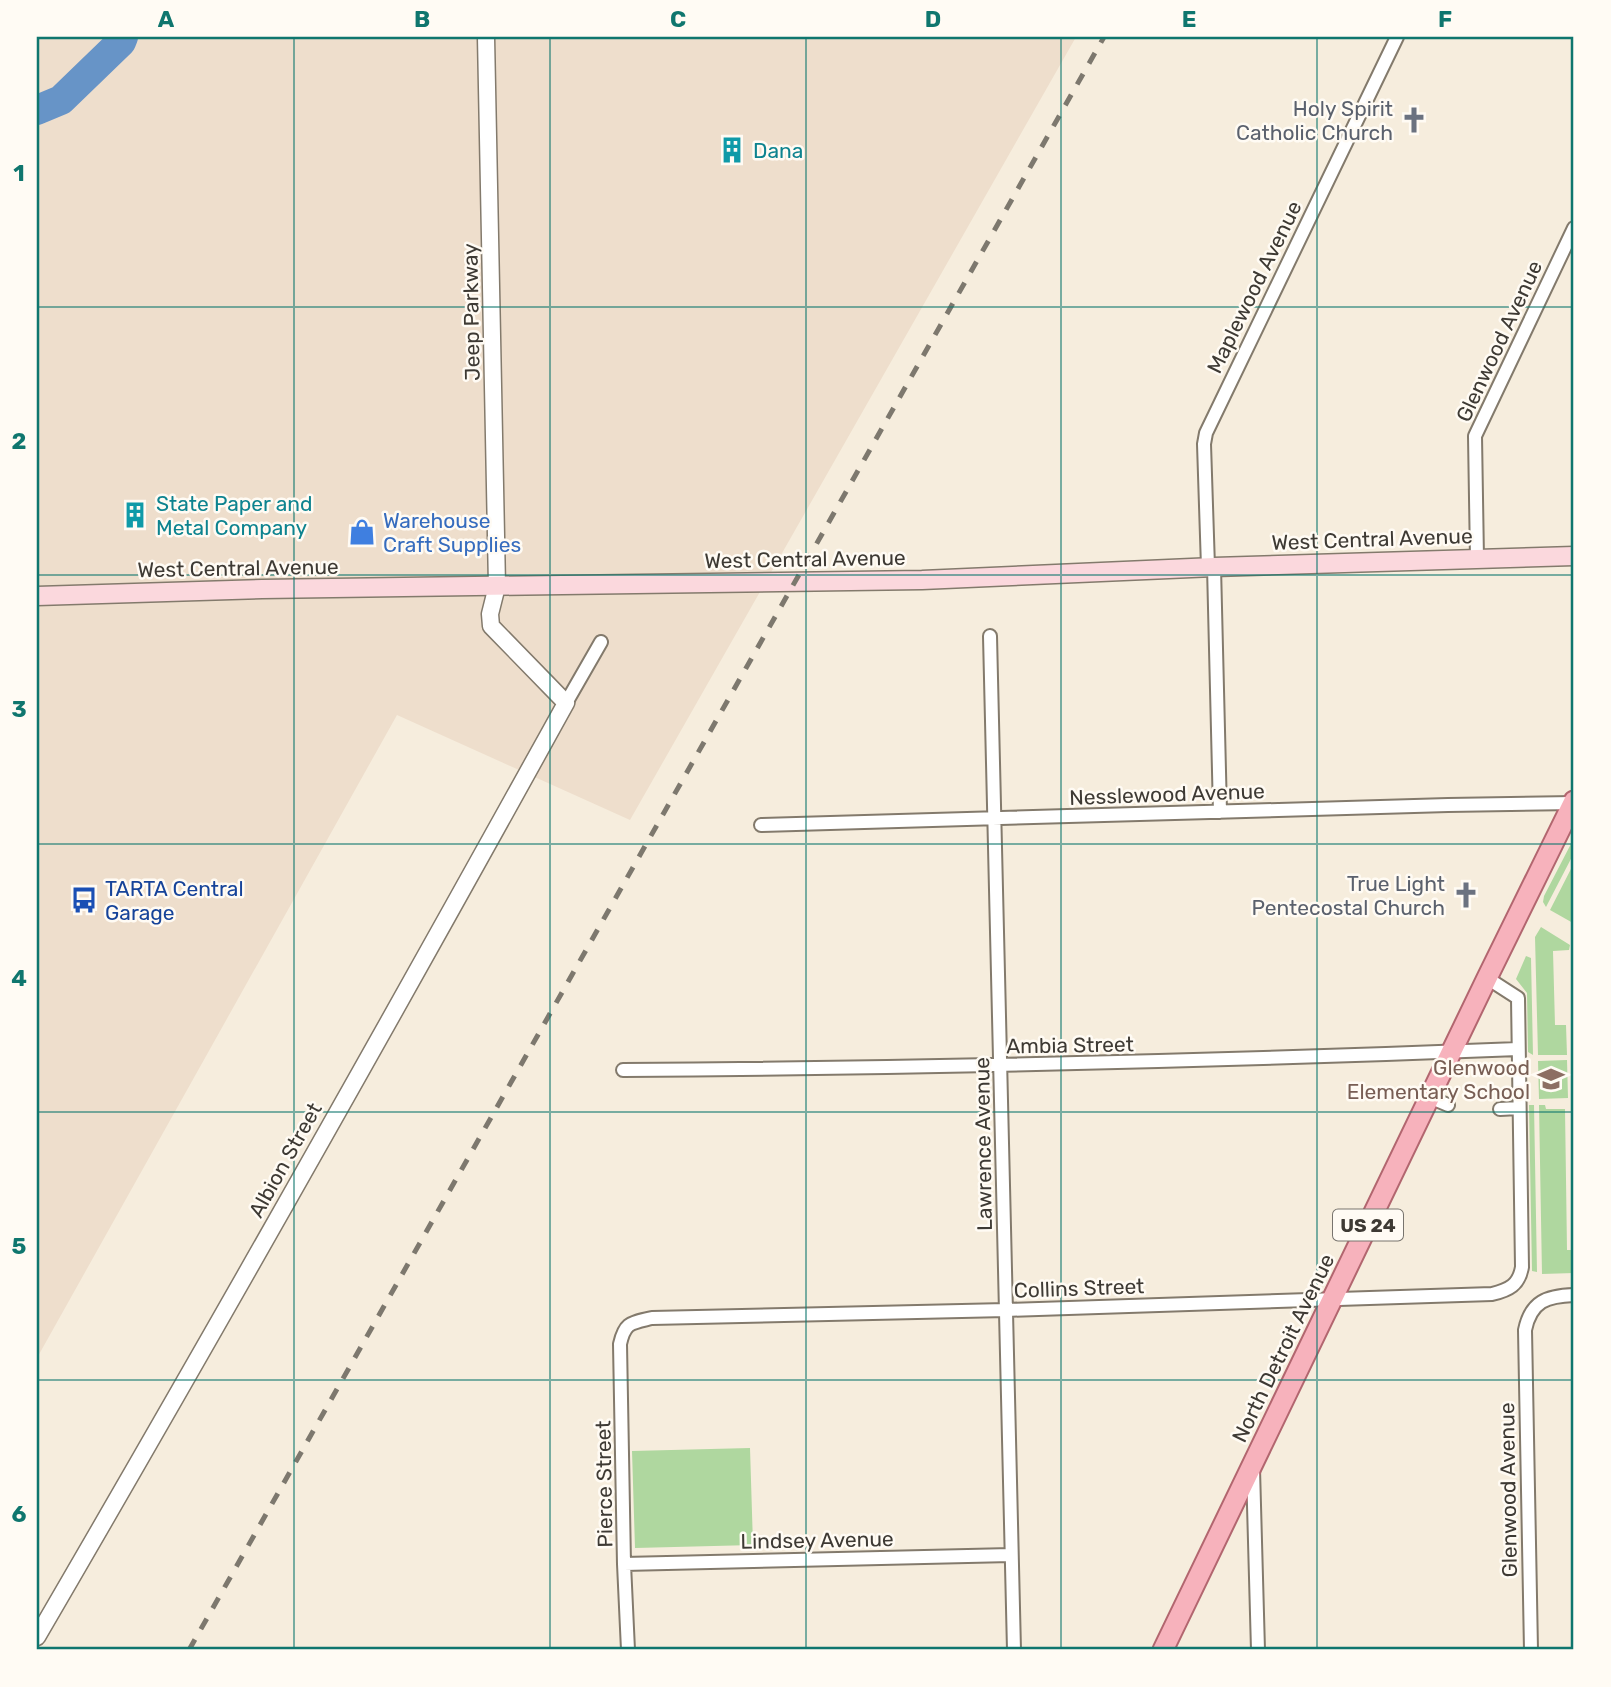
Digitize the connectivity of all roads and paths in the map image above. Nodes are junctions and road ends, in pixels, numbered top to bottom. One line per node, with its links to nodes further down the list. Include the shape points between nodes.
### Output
1 (486, 37): 7 (street, Jeep Parkway)
2 (1397, 37): 6 (street, Maplewood Avenue, via 1210,421 1204,444)
3 (1574, 228): 5 (street, Glenwood Avenue, via 1475,436)
4 (1574, 556): 5 (main road, West Central Avenue)
5 (1477, 559): 6 (main road, West Central Avenue)
6 (1211, 567): 7 (main road, West Central Avenue, via 922,580); 13 (street, Maplewood Avenue)
7 (497, 586): 8 (main road, West Central Avenue); 11 (street, via 491,626)
8 (37, 596)
9 (990, 636): 14 (street, Lawrence Avenue)
10 (601, 642): 11 (street, Albion Street)
11 (566, 703): 32 (street, Albion Street)
12 (1574, 802): 13 (street, Nesslewood Avenue); 16 (main road, North Detroit Avenue / US 24)
13 (1220, 812): 14 (street, Nesslewood Avenue)
14 (994, 818): 15 (street, Nesslewood Avenue); 19 (street, Lawrence Avenue)
15 (761, 825)
16 (1487, 978): 17 (street, via 1518,998); 18 (main road, North Detroit Avenue / US 24)
17 (1518, 1049): 18 (street, Ambia Street); 24 (street)
18 (1451, 1052): 19 (street, Ambia Street); 21 (main road, North Detroit Avenue / US 24)
19 (1000, 1065): 20 (street, Ambia Street); 27 (street, Lawrence Avenue)
20 (623, 1070)
21 (1429, 1097): 22 (street); 26 (main road, North Detroit Avenue / US 24)
22 (1448, 1105)
23 (1500, 1108): 24 (street)
24 (1519, 1108): 26 (street, Collins Street, via 1522,1267 1516,1283 1492,1294)
25 (1574, 1295): 37 (street, Glenwood Avenue, via 1539,1303 1525,1330)
26 (1332, 1299): 27 (street, Collins Street); 29 (main road, North Detroit Avenue / US 24)
27 (1006, 1310): 28 (street, Collins Street); 30 (street, Lawrence Avenue)
28 (634, 1322): 31 (street, Pierce Street, via 624,1331 620,1344)
29 (1252, 1464): 35 (main road, North Detroit Avenue / US 24); 36 (street)
30 (1011, 1555): 31 (street, Lindsey Avenue); 34 (street, Lawrence Avenue)
31 (624, 1564): 33 (street, Pierce Street)
32 (37, 1637)
33 (628, 1650)
34 (1014, 1650)
35 (1163, 1650)
36 (1258, 1650)
37 (1531, 1650)

